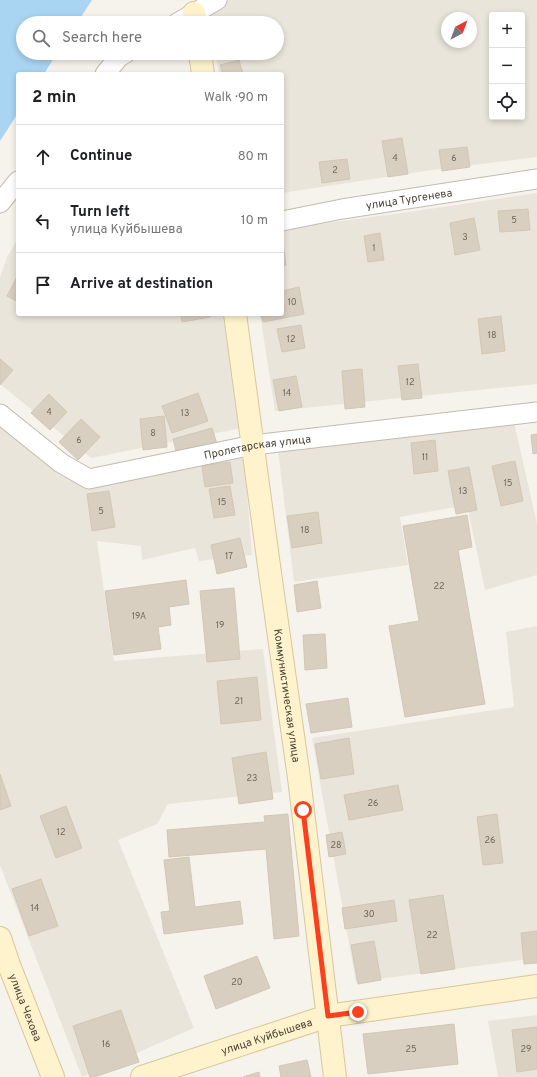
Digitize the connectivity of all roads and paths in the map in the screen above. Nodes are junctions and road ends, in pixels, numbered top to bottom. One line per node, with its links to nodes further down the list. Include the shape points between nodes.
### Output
1 (217, 0): 2 (street)
2 (195, 16)
3 (117, 60): 5 (street)
4 (201, 60): 6 (street)
5 (107, 72)
6 (203, 72)
7 (537, 178): 10 (street, улица Тургенева)
8 (16, 183): 9 (street)
9 (0, 203)
10 (284, 221)
11 (235, 316): 14 (street, Коммунистическая улица)
12 (537, 412): 14 (street, Пролетарская улица)
13 (0, 414): 14 (street, Пролетарская улица, via 60,463 89,479)
14 (253, 445): 17 (street, Коммунистическая улица, via 268,566 300,778)
15 (0, 938): 18 (street, улица Чехова)
16 (537, 986): 17 (street, улица Куйбышева)
17 (328, 1016): 19 (street, улица Куйбышева); 20 (street, Коммунистическая улица)
18 (53, 1077)
19 (142, 1077)
20 (335, 1077)

